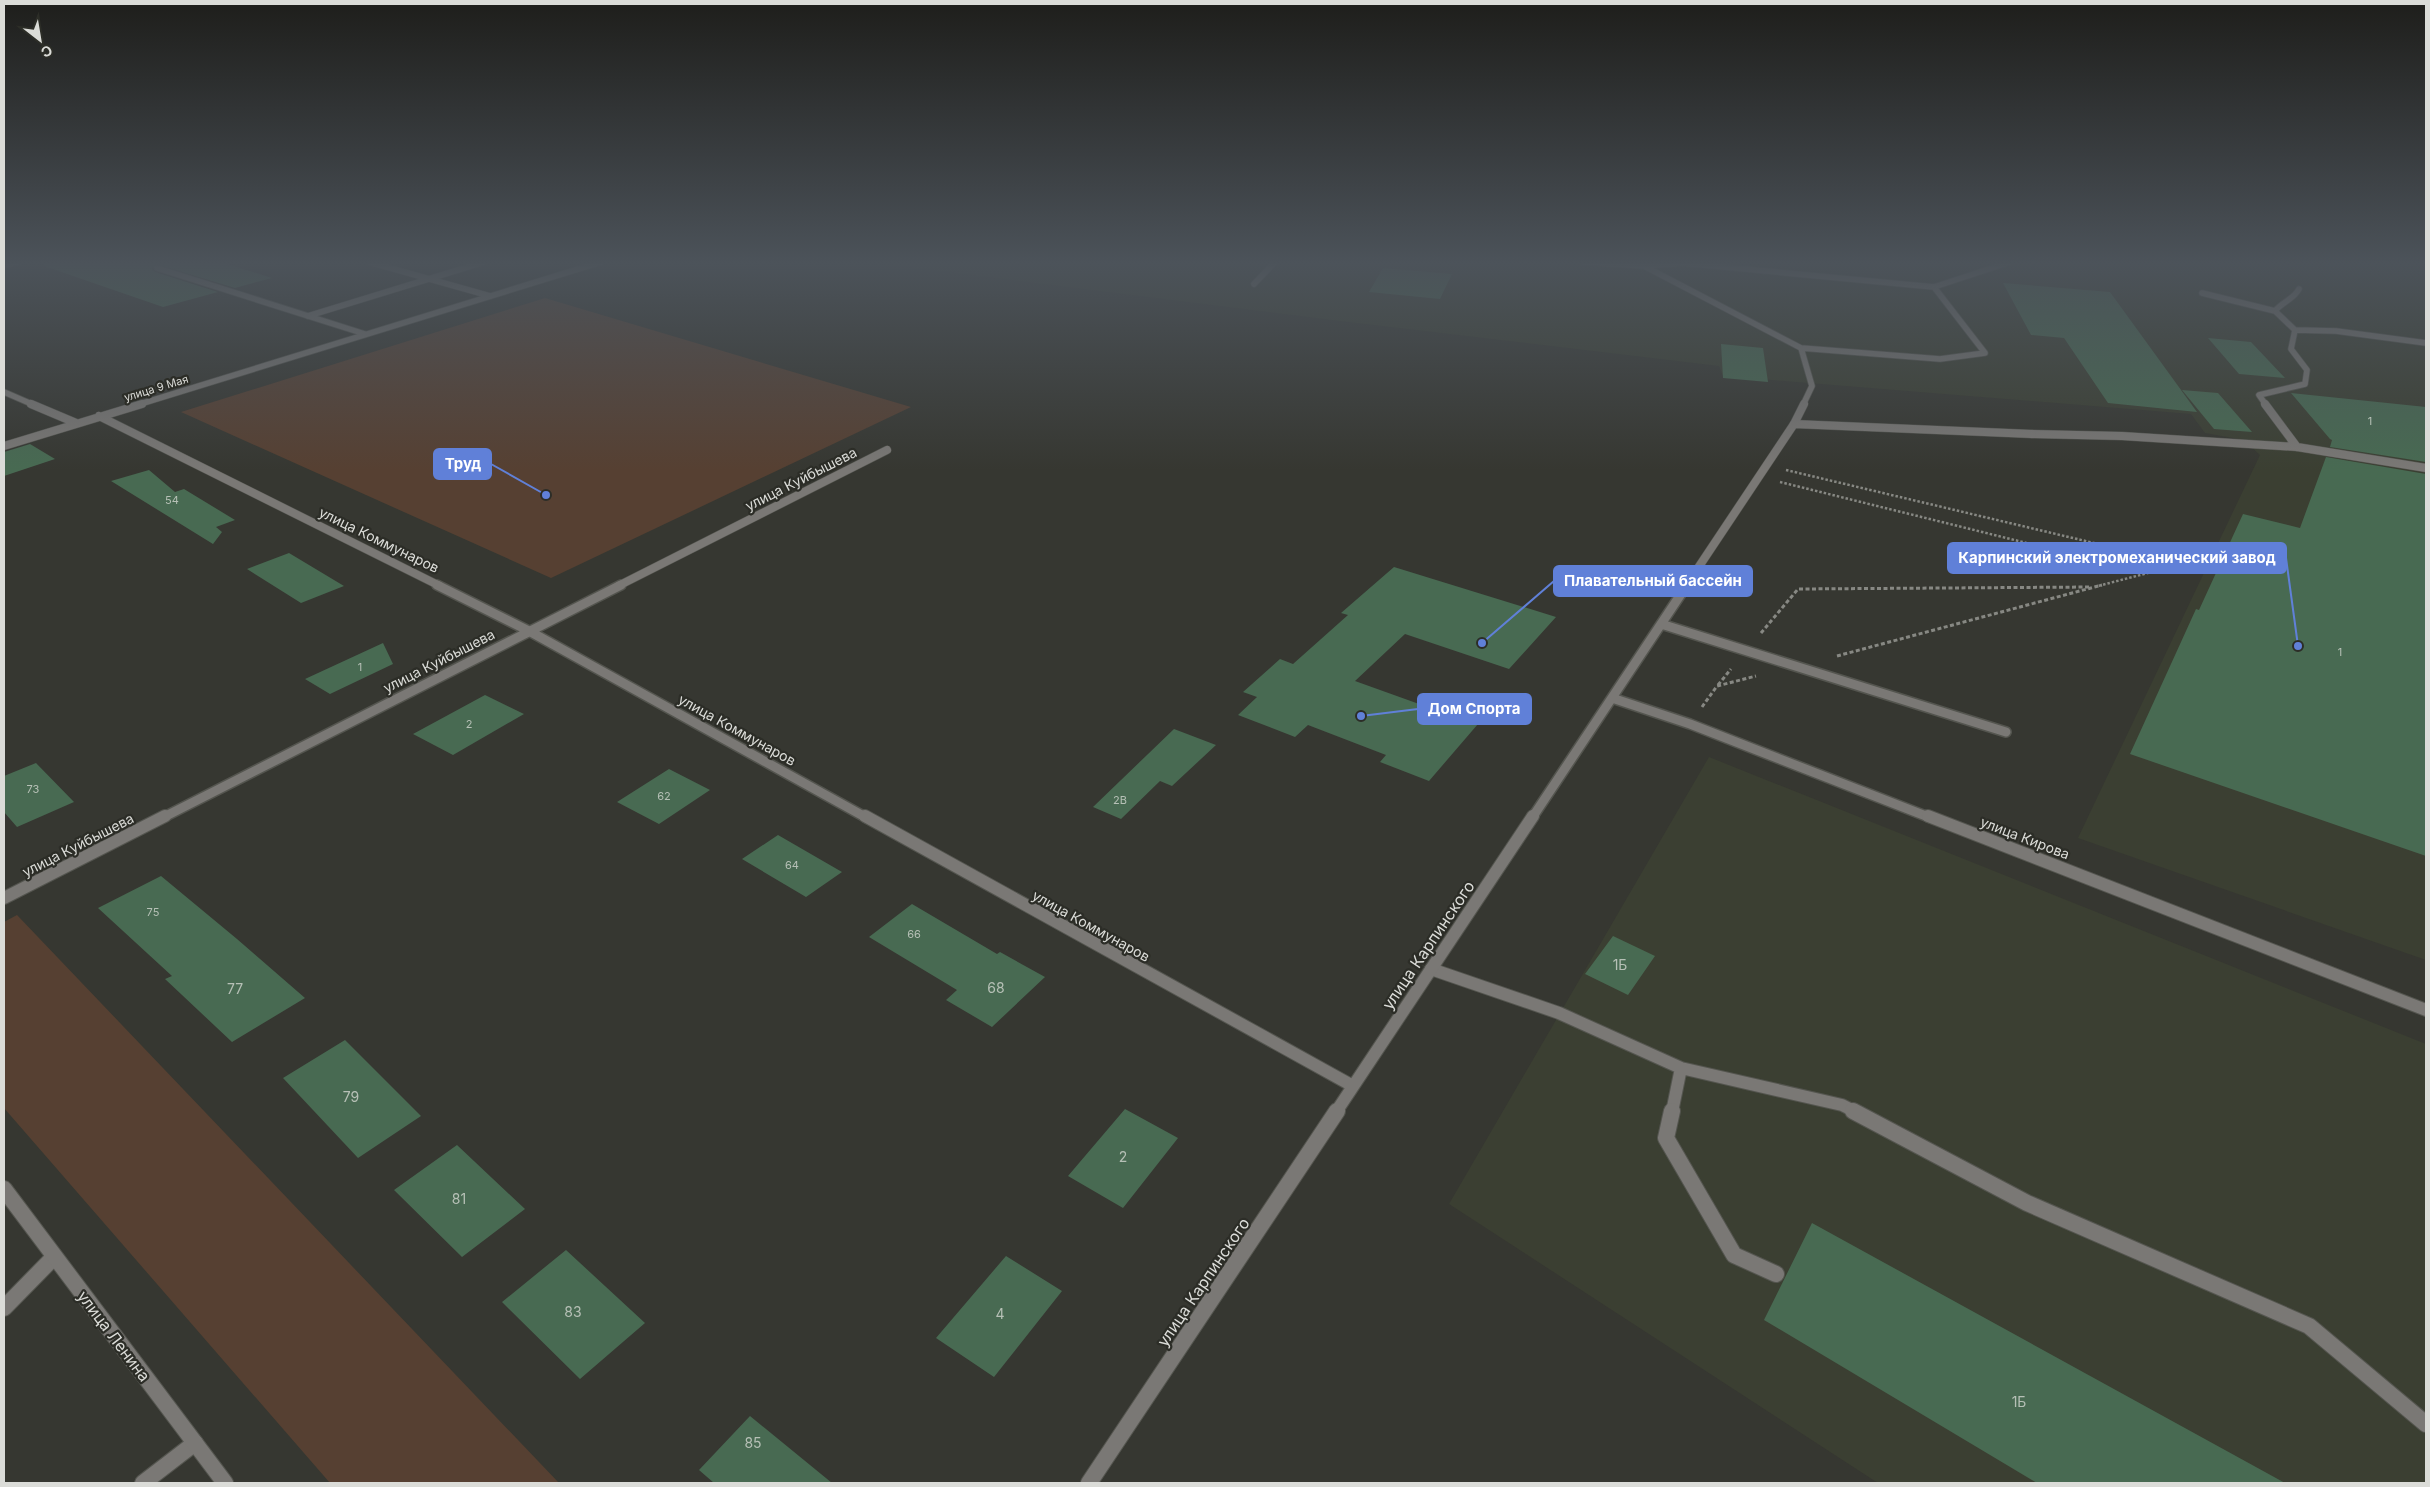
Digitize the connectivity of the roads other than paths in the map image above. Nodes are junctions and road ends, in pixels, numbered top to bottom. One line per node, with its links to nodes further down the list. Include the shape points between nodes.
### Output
1 (357, 331): 7 (street)
2 (374, 331): 7 (street, улица 9 Мая)
3 (1769, 331): 9 (street)
4 (1968, 331): 9 (street, via 1985,353 1940,359)
5 (2295, 331): 15 (street, via 2291,349 2307,370 2305,384 2259,395)
6 (2339, 331): 8 (street)
7 (365, 334): 11 (street, улица 9 Мая)
8 (2426, 343)
9 (1801, 348): 13 (street, улица Карпинского, via 1812,386)
10 (4, 392): 12 (street)
11 (98, 416): 12 (street, улица 9 Мая); 19 (street, улица Коммунаров)
12 (76, 423): 14 (street, улица 9 Мая)
13 (1794, 424): 15 (street, via 2122,436); 18 (street, улица Карпинского)
14 (4, 446)
15 (2297, 447): 17 (street)
16 (887, 450): 19 (street, улица Куйбышева)
17 (2426, 468)
18 (1661, 624): 20 (street, улица Карпинского); 21 (street)
19 (530, 631): 22 (street, улица Куйбышева); 26 (street, улица Коммунаров)
20 (1612, 698): 23 (street, улица Карпинского); 24 (street, улица Кирова, via 1690,724)
21 (2006, 732)
22 (4, 898)
23 (1431, 969): 25 (street, via 1559,1013); 26 (street, улица Карпинского)
24 (2426, 1010)
25 (1681, 1068): 29 (street, via 1666,1138 1734,1255); 31 (street, via 1842,1105 2027,1203 2309,1326)
26 (1353, 1086): 35 (street, улица Карпинского)
27 (4, 1189): 28 (street, улица Ленина)
28 (54, 1257): 30 (street); 32 (street, улица Ленина)
29 (1776, 1274)
30 (4, 1308)
31 (2426, 1424)
32 (194, 1443): 33 (street); 34 (street, улица Ленина)
33 (143, 1483)
34 (225, 1483)
35 (1089, 1483)

